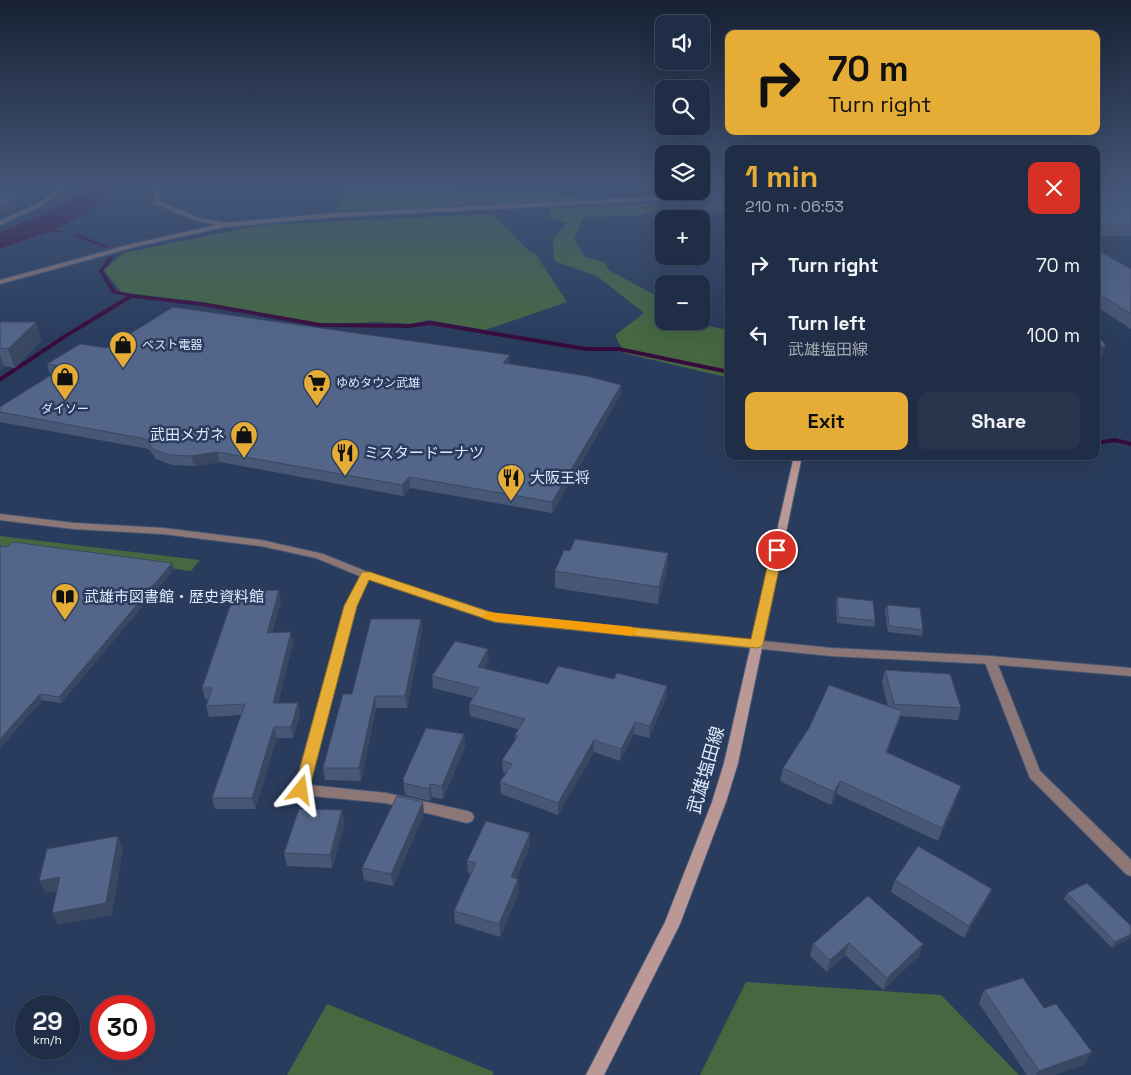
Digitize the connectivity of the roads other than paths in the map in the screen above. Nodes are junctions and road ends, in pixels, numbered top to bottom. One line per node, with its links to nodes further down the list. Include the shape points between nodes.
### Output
1 (165, 238): 2 (street)
2 (0, 282)
3 (797, 460): 6 (main road, 武雄塩田線)
4 (0, 517): 5 (street, via 261,543 319,556)
5 (366, 575): 6 (street, via 495,618); 9 (street, via 350,606 301,790 386,798)
6 (756, 644): 7 (street, via 831,652); 11 (main road, 武雄塩田線, via 731,763 716,810 672,924)
7 (990, 660): 8 (street); 10 (street, via 1035,774)
8 (1131, 672)
9 (467, 817)
10 (1131, 870)
11 (595, 1075)

